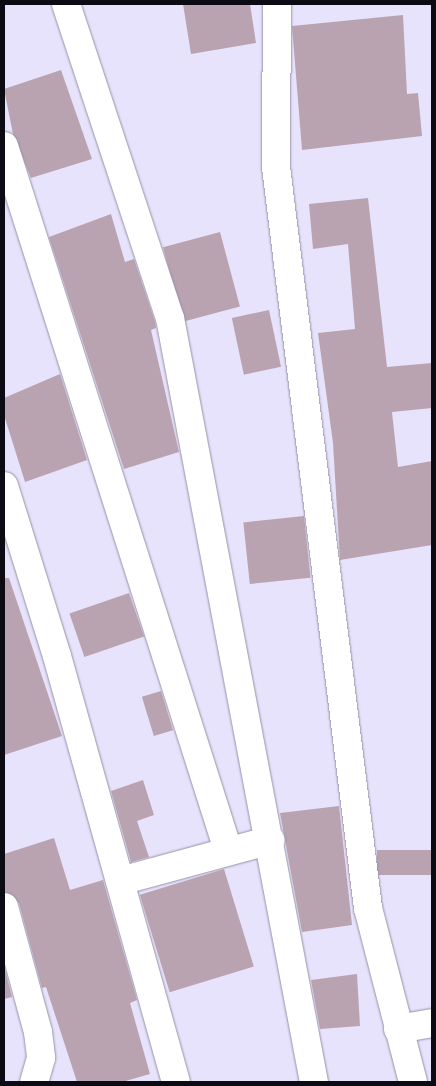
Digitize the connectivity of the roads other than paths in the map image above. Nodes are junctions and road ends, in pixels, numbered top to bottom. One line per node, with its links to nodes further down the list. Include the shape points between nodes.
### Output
1 (66, 4): 5 (street, via 170,318)
2 (277, 4): 10 (street, via 273,78 276,167 368,908)
3 (4, 146): 6 (street)
4 (4, 486): 7 (street)
5 (271, 840): 6 (street); 13 (street)
6 (228, 850): 7 (street)
7 (120, 881): 12 (street)
8 (4, 907): 11 (street, via 38,1032 41,1058)
9 (432, 1023): 10 (street)
10 (398, 1029): 14 (street)
11 (34, 1082)
12 (176, 1082)
13 (314, 1082)
14 (413, 1082)

